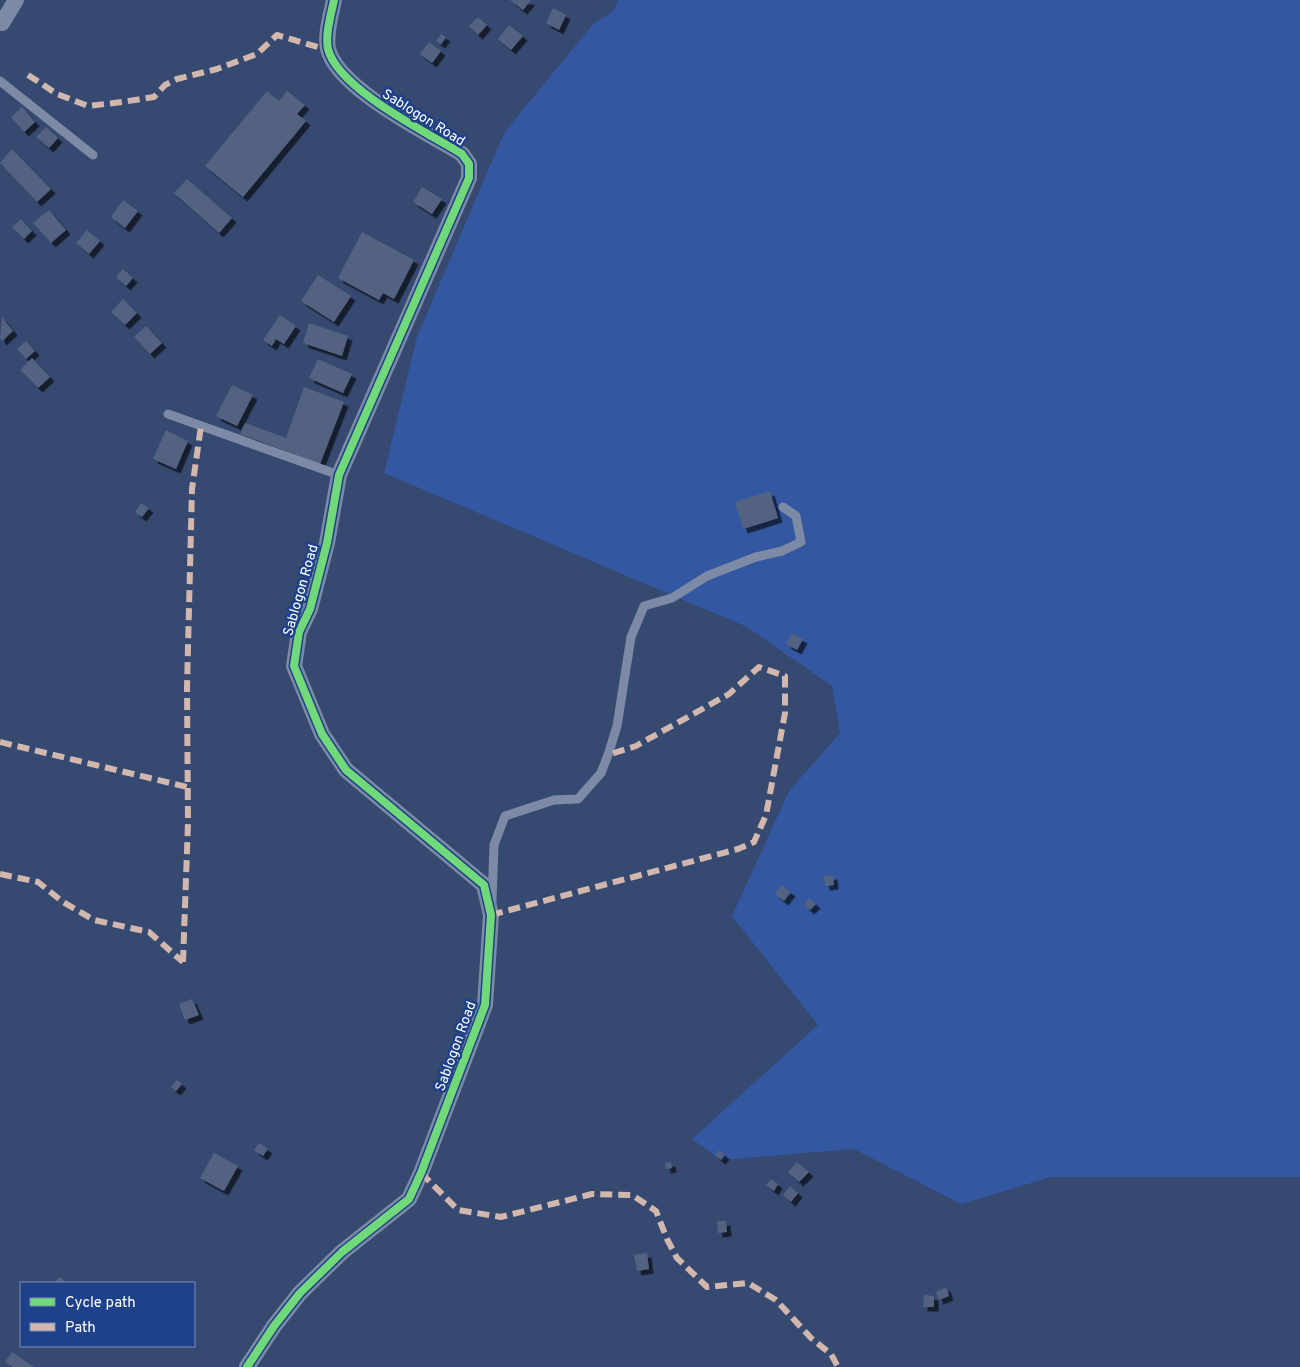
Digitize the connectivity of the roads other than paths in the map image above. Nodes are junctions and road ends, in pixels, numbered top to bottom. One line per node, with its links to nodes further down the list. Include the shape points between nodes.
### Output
1 (16, 0): 3 (street)
2 (334, 0): 7 (street, Sablogon Road, via 328,50 336,64 363,94 462,154 469,164 469,178)
3 (1, 25)
4 (0, 81): 5 (lane)
5 (93, 155)
6 (168, 414): 7 (lane)
7 (339, 475): 9 (street, Sablogon Road, via 325,551 310,609 299,632 294,666 322,734 346,770 484,886)
8 (783, 507): 9 (lane, via 796,516 800,542 707,576 672,598 644,606 631,637 617,726 601,773 578,799 554,800 505,816 494,844)
9 (491, 915): 10 (street, Sablogon Road, via 485,1005 409,1199 342,1252 300,1293)
10 (247, 1367)

